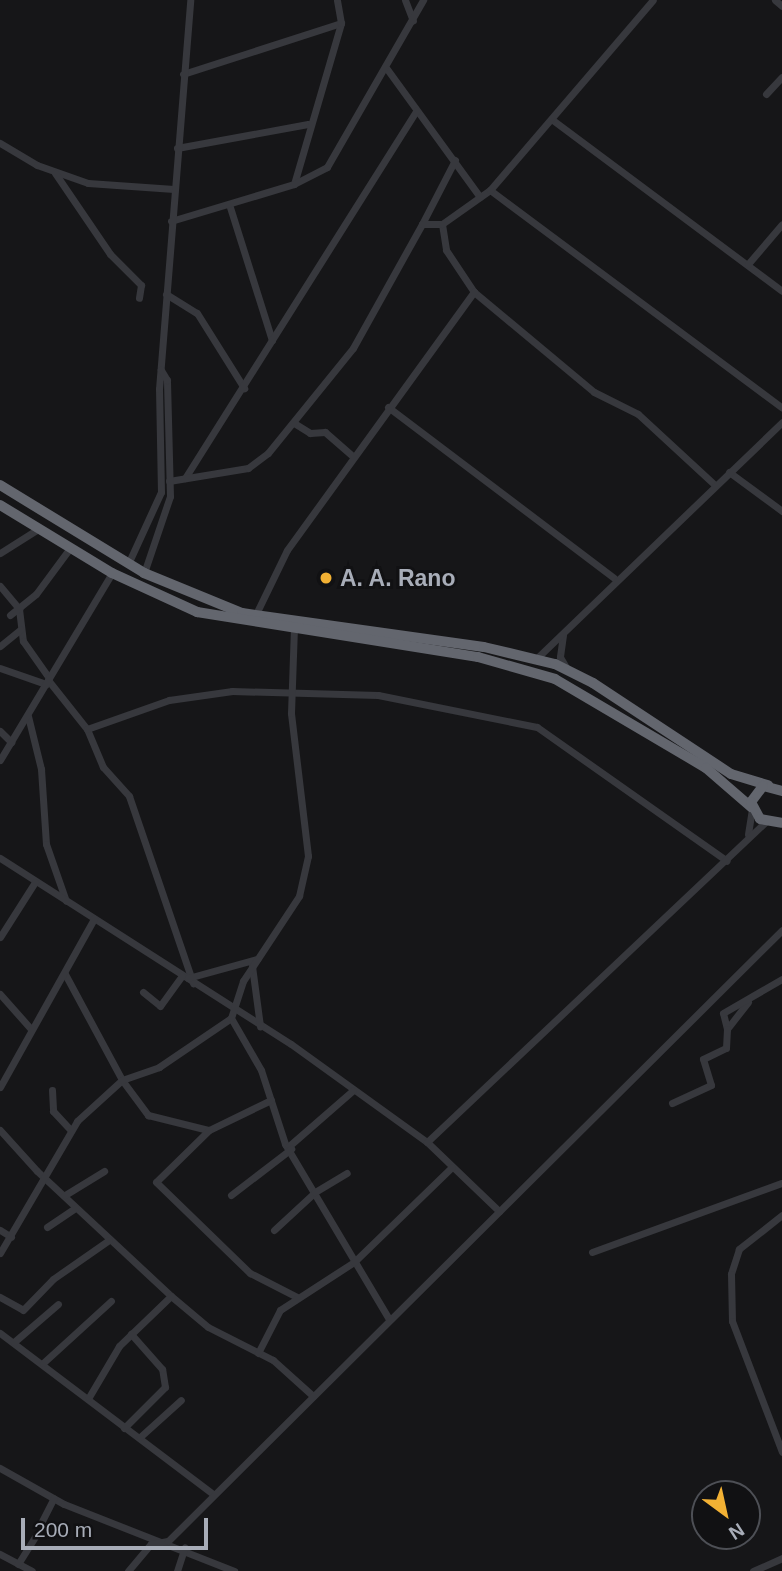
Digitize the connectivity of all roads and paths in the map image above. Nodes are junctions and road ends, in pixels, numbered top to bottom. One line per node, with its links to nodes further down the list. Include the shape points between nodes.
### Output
1 (190, 0): 11 (street)
2 (337, 0): 9 (street)
3 (405, 0): 8 (street)
4 (423, 0): 8 (street)
5 (653, 0): 15 (street)
6 (775, 0): 7 (street)
7 (782, 6)
8 (413, 21): 10 (street)
9 (341, 23): 11 (street); 16 (street)
10 (387, 69): 14 (street); 21 (street, via 331,162)
11 (183, 74): 18 (street)
12 (782, 77): 13 (street)
13 (766, 94)
14 (416, 111): 19 (street); 35 (street)
15 (554, 121): 23 (street); 30 (street)
16 (308, 124): 18 (street); 21 (street)
17 (0, 143): 20 (street)
18 (177, 148): 22 (street)
19 (454, 160): 24 (street); 27 (street)
20 (55, 172): 22 (street, via 88,183); 34 (street, via 110,254 141,285)
21 (294, 184): 25 (street)
22 (174, 189): 26 (street)
23 (490, 190): 24 (street); 39 (street)
24 (480, 197): 29 (street)
25 (229, 204): 26 (street); 35 (street)
26 (172, 221): 33 (street)
27 (422, 224): 29 (street); 41 (street, via 353,348)
28 (782, 224): 30 (street)
29 (442, 225): 32 (street, via 446,250)
30 (748, 264): 31 (street)
31 (782, 291)
32 (474, 292): 38 (street); 47 (street, via 594,392 638,414)
33 (166, 294): 36 (street); 37 (street, via 197,313)
34 (139, 298)
35 (272, 340): 37 (street)
36 (161, 369): 45 (street, via 167,380); 53 (street, via 161,497)
37 (244, 388): 44 (street)
38 (388, 407): 42 (street); 56 (street)
39 (782, 408)
40 (782, 422): 43 (street)
41 (293, 423): 42 (street, via 310,433 326,432); 44 (street, via 248,468)
42 (353, 456): 59 (street, via 288,550)
43 (729, 472): 47 (street); 49 (street)
44 (185, 478): 45 (street)
45 (169, 481): 55 (street, via 169,502)
46 (0, 485): 53 (highway)
47 (715, 485): 56 (street)
48 (0, 505): 50 (highway)
49 (782, 511)
50 (38, 529): 51 (highway); 52 (street)
51 (70, 548): 54 (highway); 58 (street)
52 (0, 553)
53 (128, 564): 55 (highway)
54 (112, 573): 60 (highway, via 197,612); 67 (street)
55 (144, 573): 59 (highway)
56 (614, 578): 62 (street)
57 (0, 586): 58 (street, via 19,609)
58 (13, 614): 61 (street)
59 (255, 616): 64 (highway)
60 (294, 629): 68 (street); 76 (highway, via 478,657 555,679 706,768)
61 (20, 630): 63 (street); 67 (street)
62 (564, 634): 64 (street); 66 (street, via 560,657)
63 (0, 646)
64 (537, 658): 66 (highway)
65 (0, 668): 67 (street)
66 (570, 671): 74 (highway, via 731,774)
67 (48, 681): 69 (street); 70 (street)
68 (290, 696): 70 (street, via 232,691 169,700); 81 (street, via 377,695 537,727); 87 (street, via 308,870 299,896)
69 (28, 715): 72 (street); 83 (street, via 41,769 46,844)
70 (87, 729): 89 (street, via 103,767 129,796)
71 (0, 731): 72 (street)
72 (11, 743): 73 (street)
73 (0, 760)
74 (768, 785): 75 (highway); 76 (highway, via 755,792)
75 (782, 791)
76 (751, 808): 78 (highway); 79 (street)
77 (782, 815): 78 (highway)
78 (773, 822): 79 (street)
79 (748, 834): 81 (street)
80 (0, 858): 82 (street)
81 (727, 861): 107 (street)
82 (35, 882): 83 (street); 86 (street)
83 (66, 901): 84 (street)
84 (94, 919): 88 (street); 89 (street)
85 (782, 930): 118 (street)
86 (0, 937)
87 (255, 962): 89 (street); 94 (street); 95 (street)
88 (65, 974): 96 (street); 98 (street)
89 (188, 979): 91 (street, via 160,1006); 94 (street)
90 (782, 979): 93 (street)
91 (143, 992)
92 (0, 994): 96 (street)
93 (748, 1002): 97 (street); 97 (street, via 723,1013)
94 (233, 1014): 95 (street); 98 (street, via 159,1067); 102 (street)
95 (260, 1026): 101 (street)
96 (31, 1029): 99 (street)
97 (727, 1029): 103 (street, via 726,1048 703,1059 711,1085)
98 (122, 1080): 105 (street); 106 (street, via 148,1115)
99 (0, 1087)
100 (52, 1090): 105 (street, via 53,1111)
101 (352, 1091): 107 (street); 108 (street)
102 (271, 1100): 106 (street); 108 (street)
103 (672, 1103)
104 (0, 1130): 112 (street)
105 (71, 1130): 112 (street)
106 (209, 1130): 130 (street, via 156,1182 250,1273)
107 (427, 1142): 109 (street)
108 (290, 1148): 114 (street); 116 (street)
109 (452, 1167): 118 (street); 127 (street)
110 (103, 1171): 115 (street)
111 (347, 1173): 114 (street)
112 (42, 1175): 115 (street); 123 (street)
113 (782, 1183): 125 (street)
114 (315, 1192): 122 (street); 127 (street)
115 (65, 1195): 117 (street)
116 (231, 1195)
117 (75, 1208): 120 (street); 124 (street)
118 (499, 1211): 133 (street)
119 (782, 1215): 144 (street, via 739,1249 731,1274 732,1321)
120 (47, 1227)
121 (0, 1230): 123 (street)
122 (274, 1230)
123 (11, 1237): 126 (street)
124 (109, 1240): 128 (street); 129 (street, via 53,1279 23,1310)
125 (592, 1252)
126 (0, 1253)
127 (354, 1262): 130 (street, via 315,1291); 133 (street)
128 (171, 1296): 135 (street); 137 (street, via 208,1327)
129 (0, 1297)
130 (297, 1297): 137 (street, via 273,1318)
131 (111, 1301): 138 (street)
132 (58, 1304): 136 (street)
133 (389, 1319): 140 (street)
134 (0, 1333): 136 (street)
135 (131, 1334): 139 (street); 142 (street, via 162,1369 165,1387)
136 (14, 1342): 138 (street)
137 (258, 1353): 140 (street)
138 (43, 1363): 139 (street)
139 (89, 1396): 142 (street)
140 (313, 1396): 146 (street)
141 (181, 1400): 143 (street)
142 (124, 1428): 143 (street)
143 (140, 1437): 146 (street)
144 (782, 1452)
145 (0, 1468): 147 (street)
146 (213, 1494): 150 (street)
147 (54, 1498): 148 (street); 150 (street, via 134,1533)
148 (40, 1525)
149 (36, 1535): 154 (street)
150 (168, 1541): 151 (street); 156 (street, via 151,1544)
151 (185, 1547): 157 (street); 158 (street)
152 (0, 1554): 154 (street)
153 (782, 1558): 159 (street)
154 (18, 1564): 155 (street)
155 (32, 1571)
156 (128, 1571)
157 (177, 1571)
158 (234, 1571)
159 (753, 1571)

